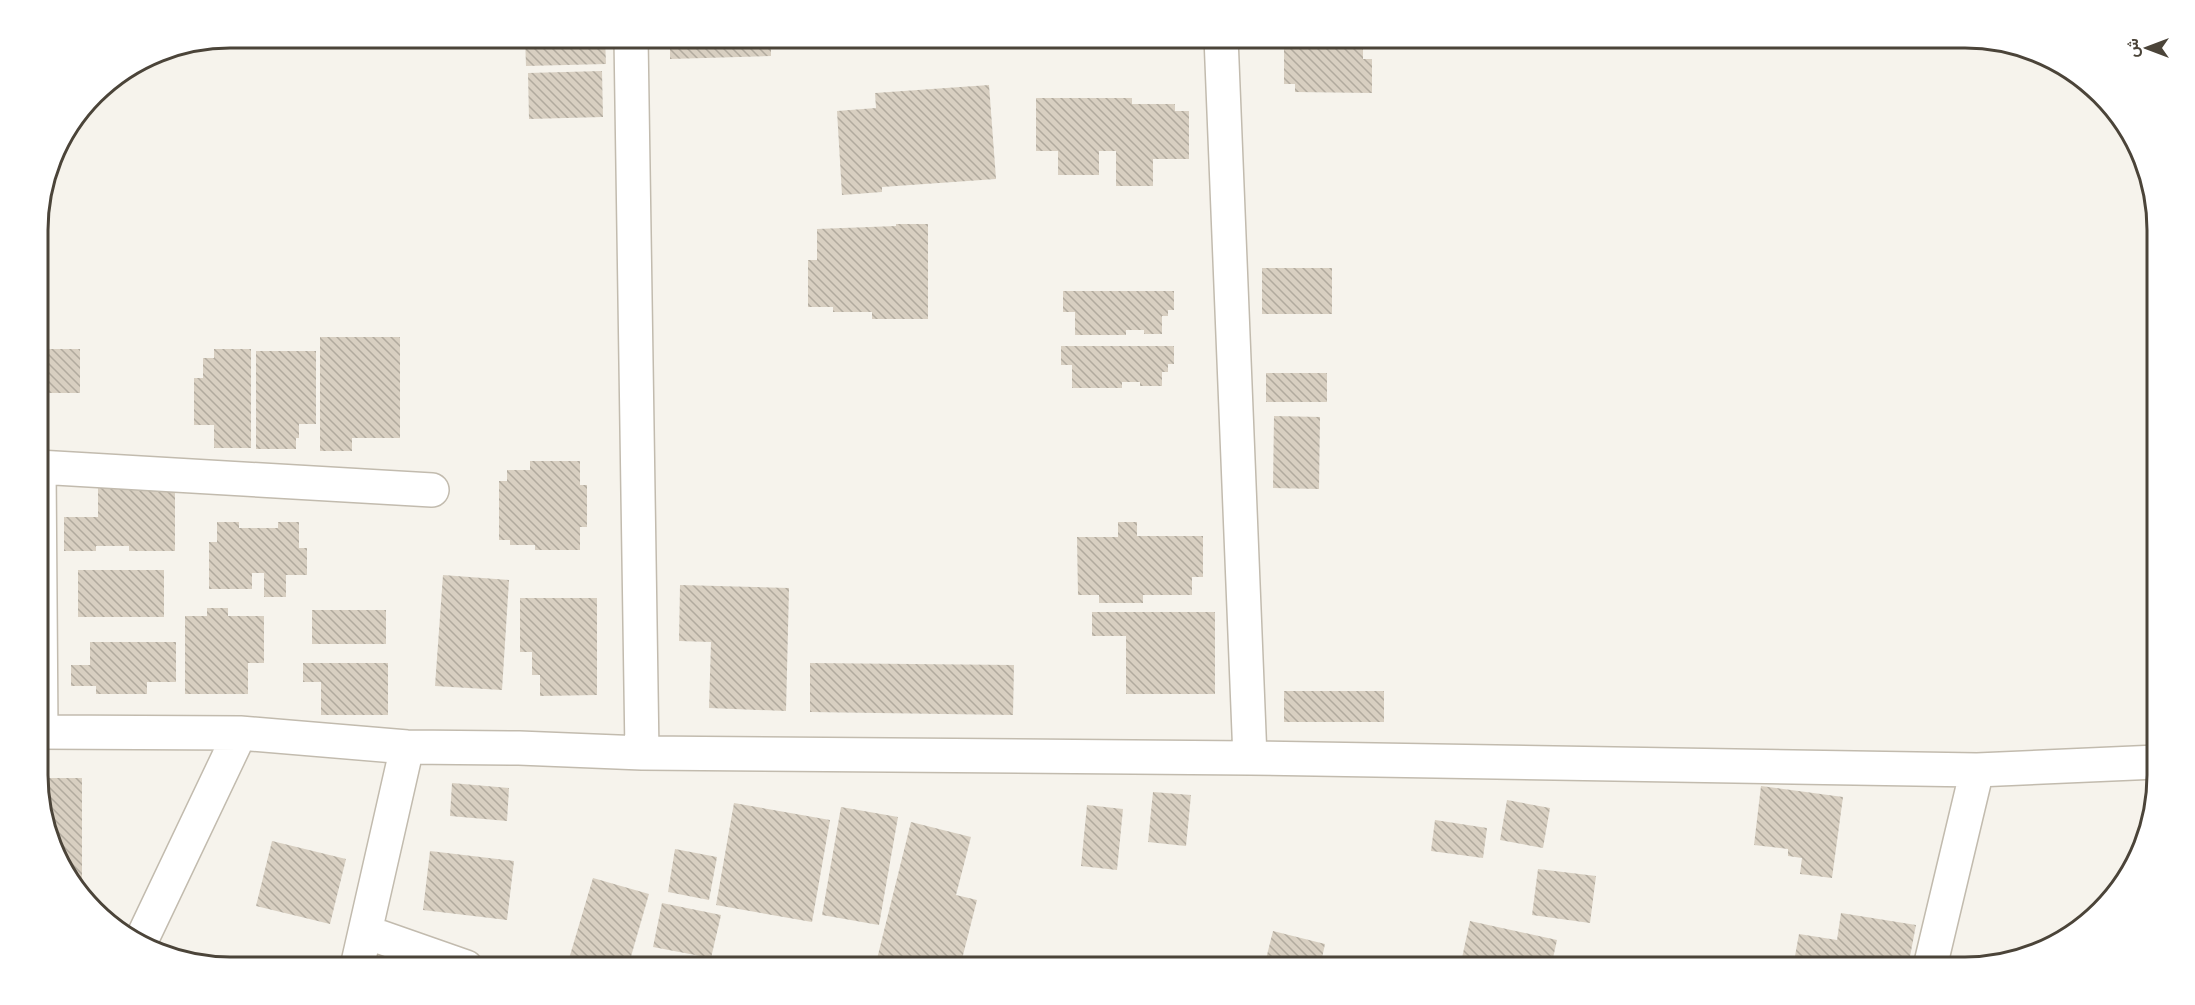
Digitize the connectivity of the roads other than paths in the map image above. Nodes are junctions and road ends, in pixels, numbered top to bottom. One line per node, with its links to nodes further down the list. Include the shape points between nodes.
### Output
1 (631, 48): 8 (street)
2 (1221, 48): 9 (street)
3 (48, 468): 4 (street)
4 (432, 490)
5 (48, 732): 6 (street)
6 (240, 733): 7 (street); 13 (street)
7 (406, 747): 8 (street); 12 (street)
8 (642, 753): 9 (street)
9 (1250, 758): 11 (street)
10 (2147, 762): 11 (street)
11 (1977, 770): 16 (street)
12 (366, 932): 14 (street); 15 (street)
13 (144, 935)
14 (360, 957)
15 (435, 957)
16 (1932, 957)

